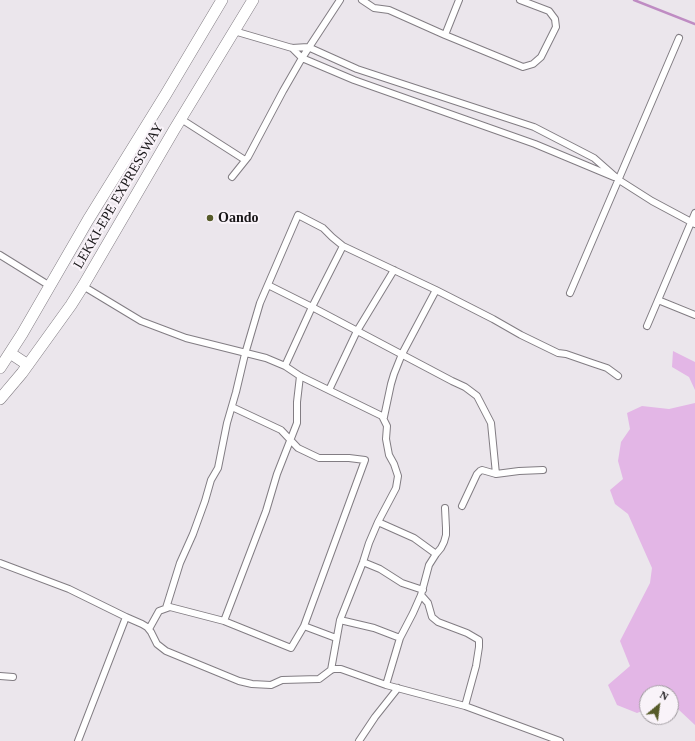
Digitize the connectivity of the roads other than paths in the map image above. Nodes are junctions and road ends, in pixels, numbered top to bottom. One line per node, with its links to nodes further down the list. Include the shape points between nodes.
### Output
1 (222, 0): 25 (highway, LEKKI-EPE EXPRESSWAY)
2 (253, 0): 7 (highway, LEKKI-EPE EXPRESSWAY)
3 (340, 0): 10 (street)
4 (362, 0): 8 (street, via 374,8 390,10)
5 (459, 0): 8 (street)
6 (520, 0): 8 (street, via 549,11 555,19 556,27 541,57 533,64 523,67)
7 (234, 31): 11 (street); 15 (highway, LEKKI-EPE EXPRESSWAY)
8 (445, 35)
9 (679, 38): 18 (street)
10 (308, 47): 11 (street); 12 (street); 13 (street, via 357,69)
11 (292, 48): 12 (street)
12 (302, 58): 14 (street, via 354,80); 16 (street)
13 (454, 101): 14 (street); 18 (street, via 534,128 594,158)
14 (448, 113): 18 (street, via 535,144)
15 (181, 119): 16 (street); 26 (highway, LEKKI-EPE EXPRESSWAY)
16 (245, 160): 17 (street)
17 (232, 177)
18 (619, 180): 20 (street); 28 (street)
19 (695, 213): 20 (street)
20 (693, 223): 29 (street)
21 (343, 246): 23 (street); 24 (street, via 323,228 298,215); 30 (street)
22 (0, 255): 25 (street)
23 (394, 270): 27 (street); 33 (street)
24 (268, 285): 30 (street); 35 (street)
25 (50, 286): 34 (highway, LEKKI-EPE EXPRESSWAY)
26 (83, 286): 35 (street, via 141,321 186,338); 37 (highway, LEKKI-EPE EXPRESSWAY)
27 (436, 290): 36 (street); 41 (street, via 533,342 558,353 607,368)
28 (570, 293)
29 (658, 300): 31 (street); 32 (street)
30 (312, 307): 33 (street); 38 (street)
31 (695, 316)
32 (647, 326)
33 (357, 331): 36 (street); 42 (street)
34 (10, 353): 37 (highway); 39 (highway, LEKKI-EPE EXPRESSWAY)
35 (245, 354): 38 (street, via 266,358); 44 (street)
36 (402, 354): 45 (street, via 391,384); 48 (street, via 477,396 491,423)
37 (28, 364): 43 (highway, LEKKI-EPE EXPRESSWAY)
38 (285, 366): 40 (street)
39 (0, 368)
40 (300, 376): 42 (street); 46 (street, via 297,423)
41 (618, 376)
42 (329, 390): 45 (street)
43 (0, 399)
44 (232, 407): 46 (street, via 281,430); 56 (street, via 218,468 211,480 193,534 180,563)
45 (384, 417): 51 (street, via 389,456 398,476 396,488)
46 (290, 441): 59 (street); 60 (street, via 319,458 365,460)
47 (543, 470): 48 (street)
48 (496, 474): 49 (street, via 482,470 476,474)
49 (462, 506)
50 (445, 508): 52 (street, via 446,535)
51 (378, 522): 52 (street, via 414,538); 53 (street)
52 (436, 554): 55 (street)
53 (363, 562): 55 (street); 58 (street)
54 (0, 563): 57 (street, via 69,589)
55 (422, 592): 63 (street); 69 (street, via 432,617 479,640 476,666)
56 (166, 608): 59 (street); 61 (street, via 159,611)
57 (126, 617): 61 (street); 70 (street)
58 (340, 620): 62 (street); 63 (street, via 374,628)
59 (224, 621): 60 (street, via 291,648)
60 (304, 626): 62 (street)
61 (149, 630): 64 (street, via 157,644 166,651 252,684 319,679)
62 (336, 638): 64 (street)
63 (400, 638): 67 (street)
64 (331, 670): 67 (street, via 341,669)
65 (0, 676): 66 (street)
66 (13, 677)
67 (386, 685): 68 (street)
68 (398, 688): 69 (street); 71 (street)
69 (465, 706): 72 (street)
70 (78, 741)
71 (359, 741)
72 (560, 741)

